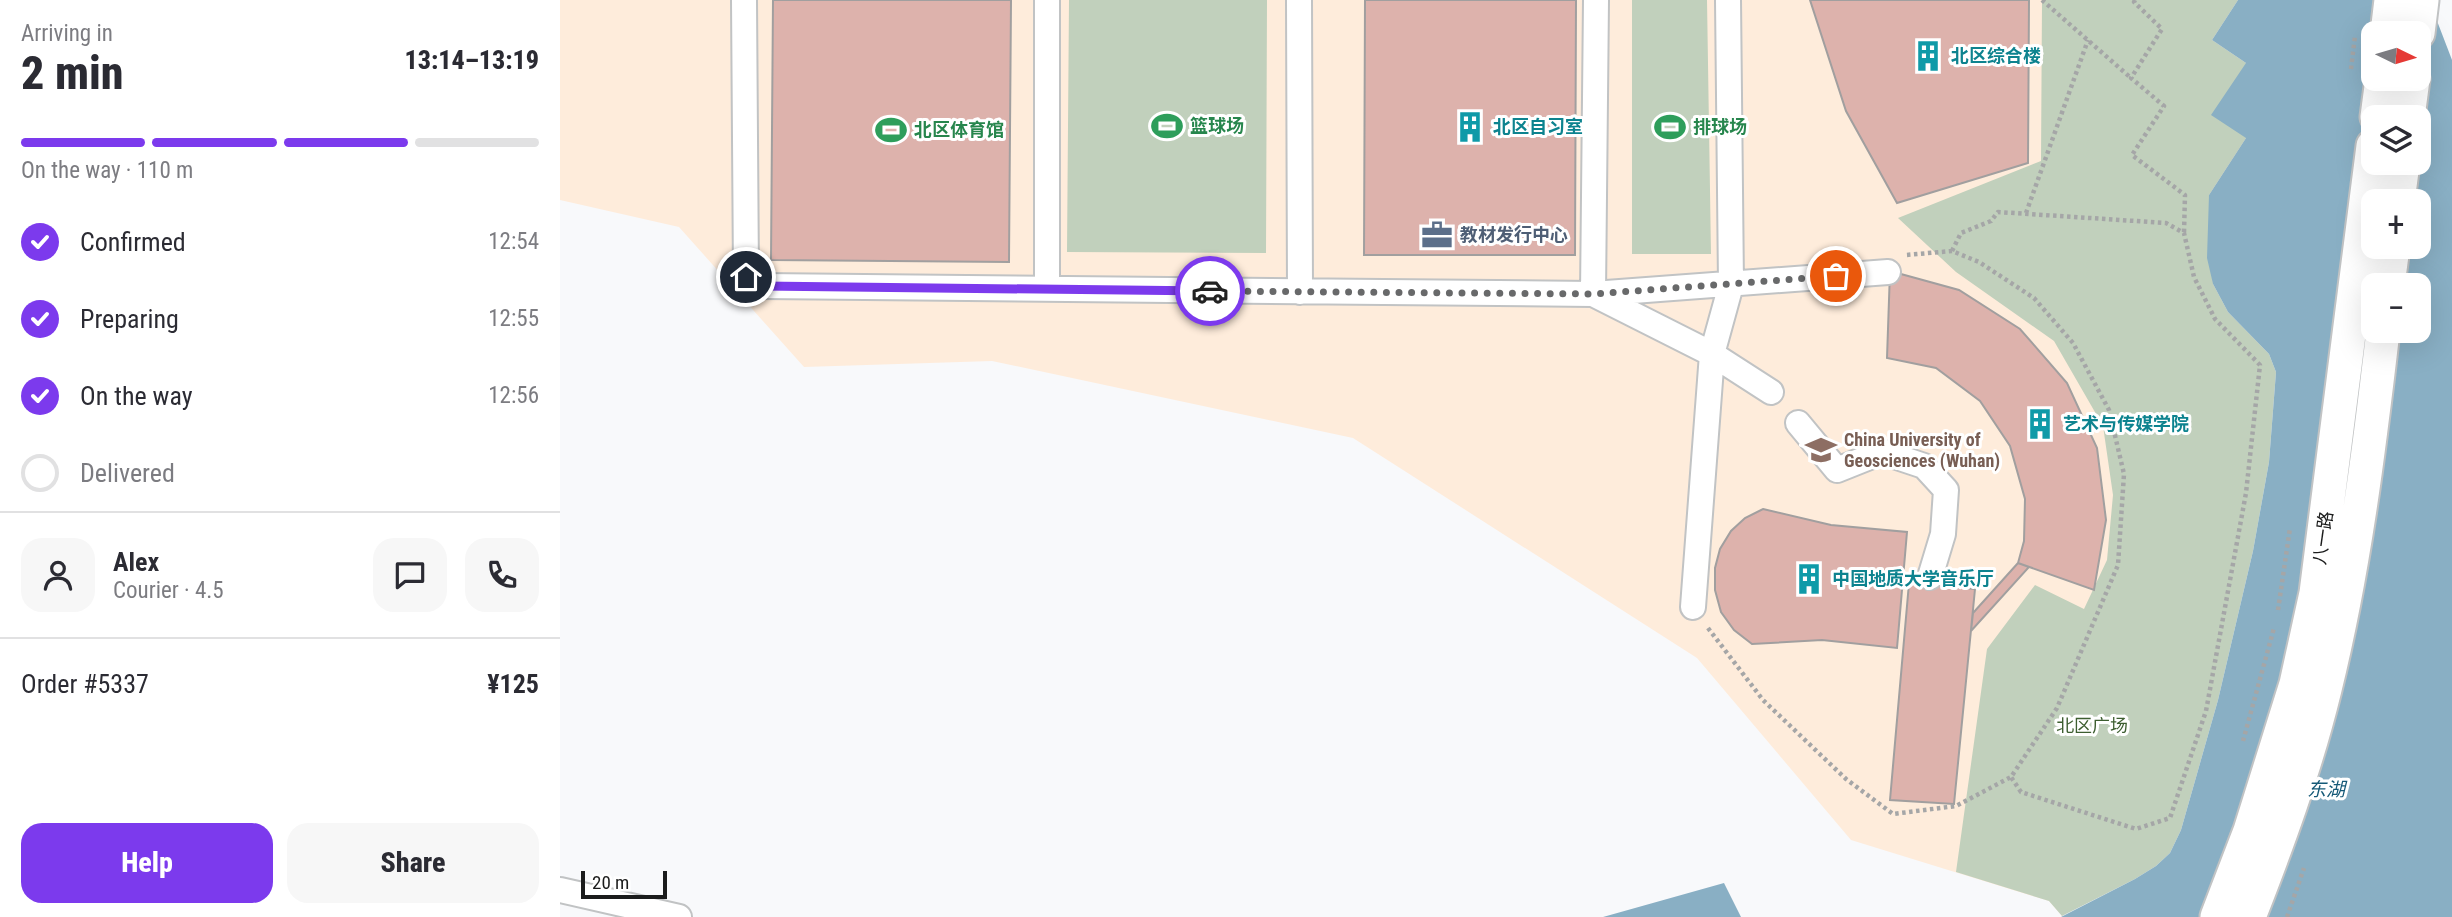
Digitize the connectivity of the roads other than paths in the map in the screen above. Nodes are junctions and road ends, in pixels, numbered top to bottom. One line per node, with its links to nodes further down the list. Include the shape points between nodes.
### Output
1 (744, 0): 13 (street, via 746,277 755,286)
2 (1047, 0): 13 (street)
3 (1299, 0): 14 (street)
4 (1596, 0): 15 (street)
5 (1728, 0): 12 (street)
6 (2391, 0): 8 (main road)
7 (2422, 0): 9 (main road)
8 (2378, 21)
9 (2419, 21)
10 (2369, 175): 24 (main road, 八一路, via 2316,593 2288,708 2250,831)
11 (1888, 272): 12 (street)
12 (1731, 285): 15 (street); 17 (street)
13 (1047, 289): 14 (street)
14 (1300, 292): 15 (street)
15 (1593, 294): 17 (street)
16 (2381, 343): 25 (main road, 八一路, via 2345,598 2325,691)
17 (1712, 354): 18 (street); 21 (street)
18 (1771, 392)
19 (1798, 423): 20 (street, via 1837,470 1882,452 1924,466 1946,489 1943,534)
20 (1930, 577)
21 (1693, 607)
22 (560, 890): 23 (street)
23 (679, 917)
24 (2217, 917)
25 (2249, 917)

